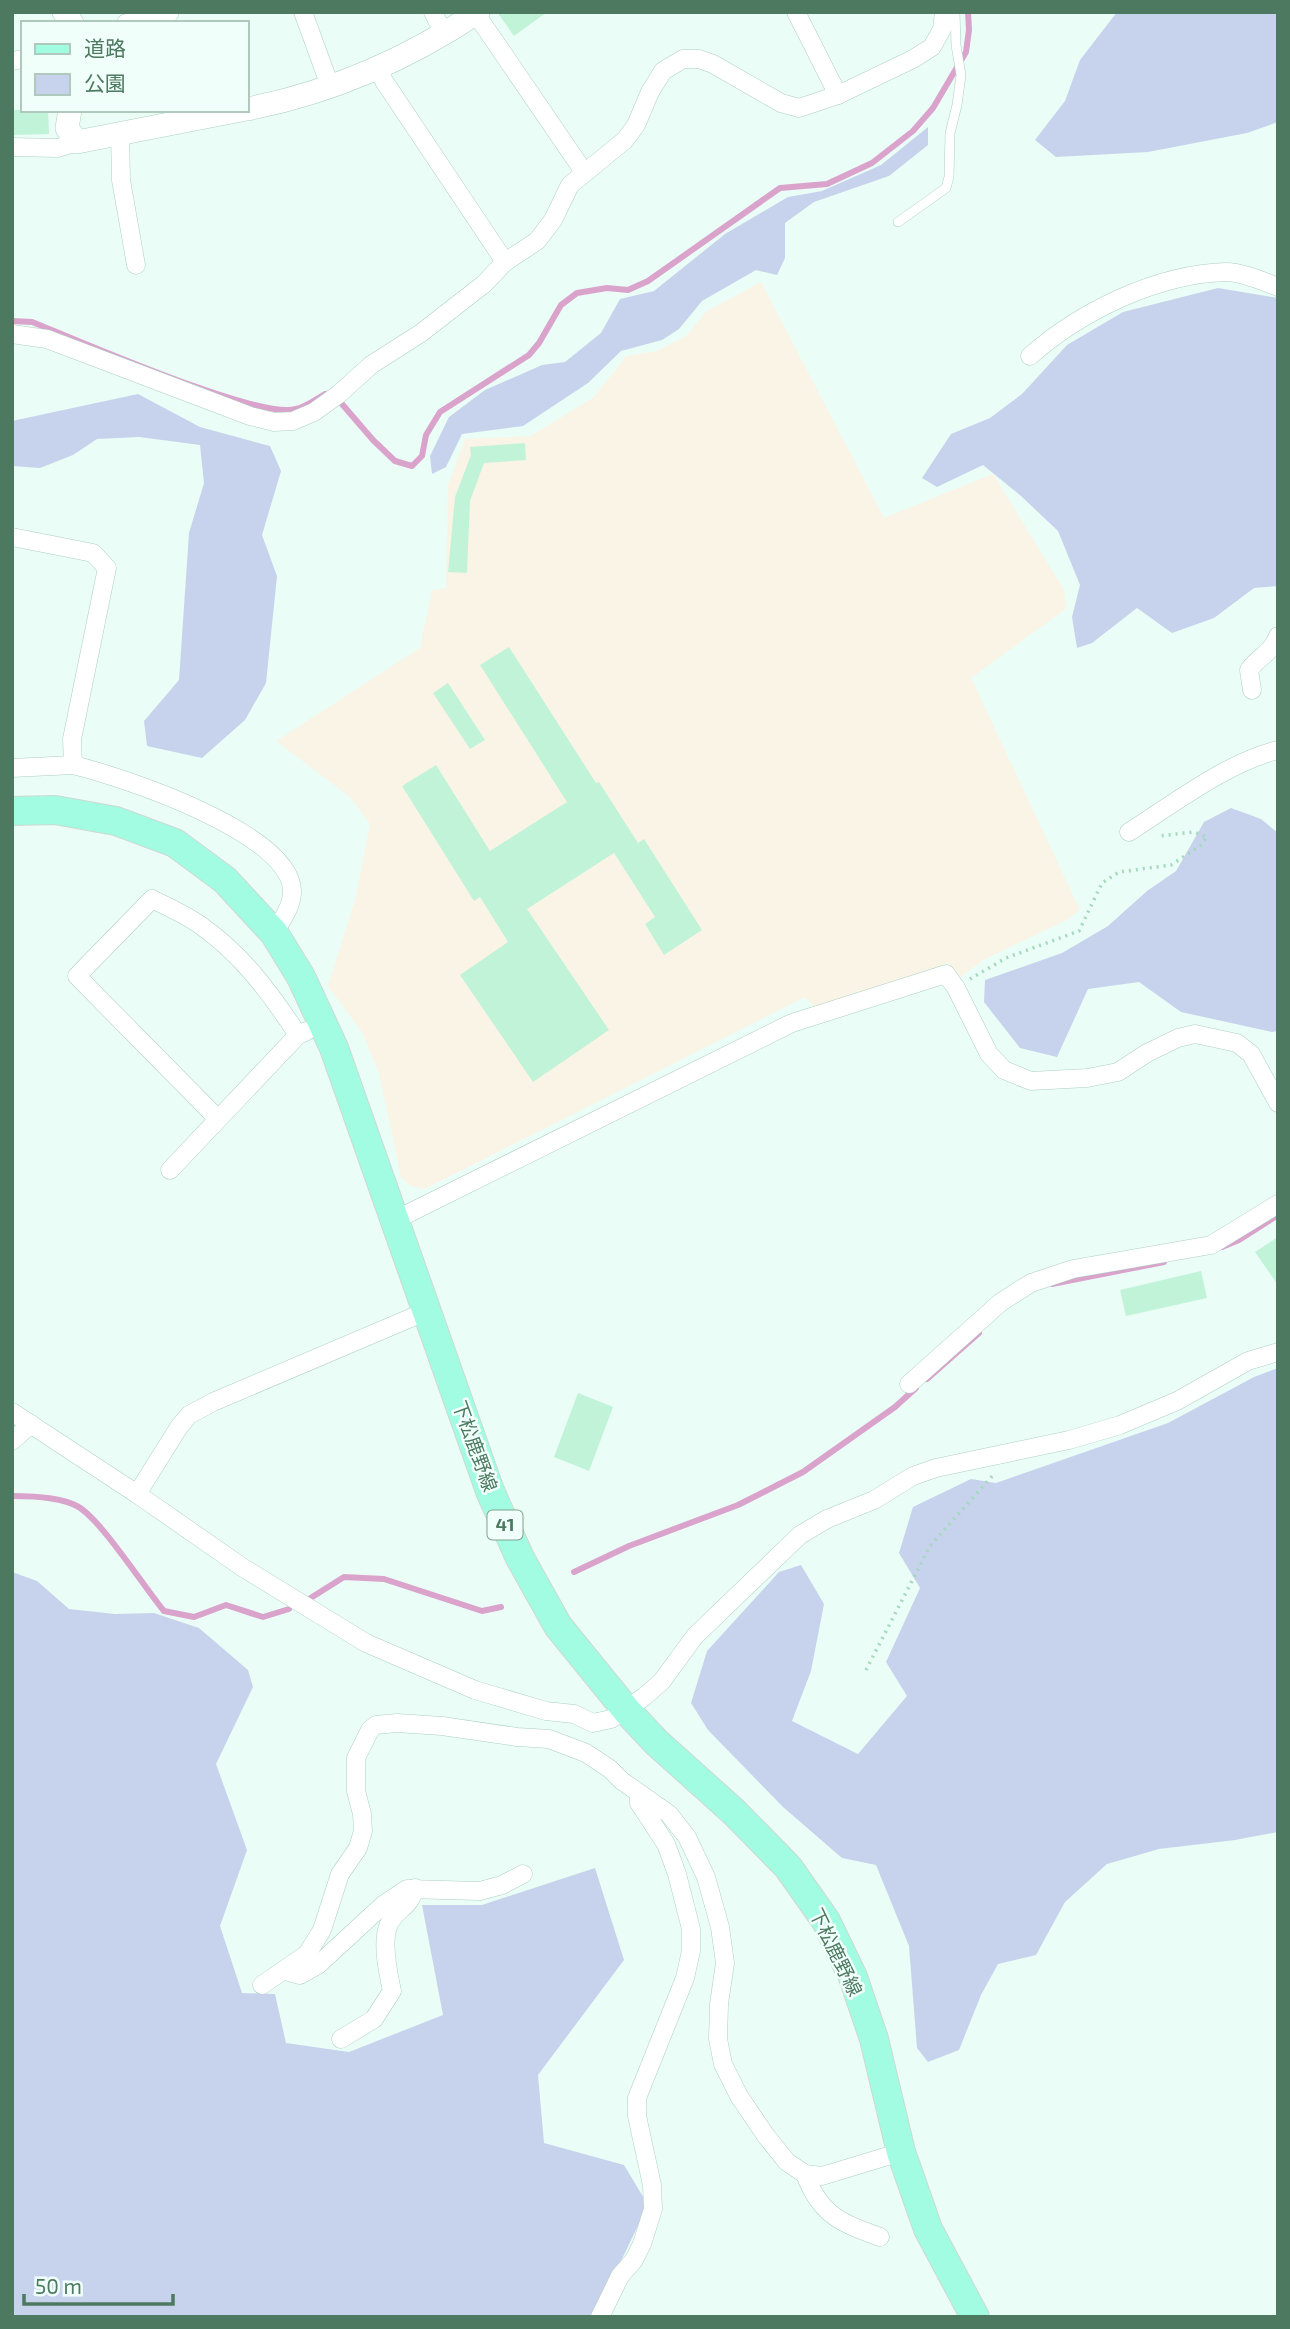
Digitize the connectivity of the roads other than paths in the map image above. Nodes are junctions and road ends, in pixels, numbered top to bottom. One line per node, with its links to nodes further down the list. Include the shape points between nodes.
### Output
1 (170, 12): 8 (street)
2 (303, 12): 11 (street)
3 (433, 12): 9 (street)
4 (796, 12): 12 (street)
5 (944, 12): 12 (street, via 942,29 932,47)
6 (955, 12): 20 (lane, via 961,75 950,133 949,177 946,188)
7 (477, 13): 9 (street); 19 (street)
8 (138, 21)
9 (444, 34): 10 (street)
10 (378, 68): 11 (street); 21 (street)
11 (330, 86): 13 (street)
12 (838, 95): 19 (street, via 799,108 781,103 713,64 683,59 663,71 625,140)
13 (248, 109)
14 (70, 112): 17 (street, via 67,128)
15 (231, 112): 16 (street)
16 (120, 134): 17 (street); 22 (street, via 121,180)
17 (77, 142): 18 (street, via 58,148)
18 (12, 147)
19 (584, 172): 21 (street, via 570,185 537,242)
20 (898, 222)
21 (505, 262): 24 (street, via 421,333 371,365 314,412 293,421 250,416 47,340)
22 (136, 265)
23 (1278, 287): 25 (street, via 1228,272 1166,283 1088,313)
24 (12, 334)
25 (1030, 356)
26 (12, 537): 30 (street, via 93,553 107,568 72,739)
27 (1278, 636): 28 (street, via 1269,652 1249,670)
28 (1252, 690)
29 (1278, 750): 33 (street, via 1259,754 1227,771)
30 (73, 765): 31 (street); 34 (street, via 106,773 210,814 265,848 285,870 293,892)
31 (12, 768)
32 (12, 811): 34 (main road, 下松鹿野線 / 41, via 55,810 116,821 175,843 225,880)
33 (1129, 832)
34 (274, 933): 35 (main road, 下松鹿野線 / 41)
35 (324, 1024): 36 (street); 41 (main road, 下松鹿野線 / 41)
36 (298, 1035): 38 (street); 38 (street, via 271,993 237,954 199,924 152,899 77,976)
37 (1278, 1103): 41 (street, via 1251,1054 1237,1043 1195,1034 1147,1053 1118,1072 1031,1081 1004,1070 989,1054 946,974 792,1023)
38 (218, 1119): 39 (street)
39 (170, 1170)
40 (1278, 1204): 44 (street, via 1211,1245 1073,1269 1031,1283 1001,1302)
41 (395, 1220): 42 (main road, 下松鹿野線 / 41)
42 (427, 1311): 48 (street, via 189,1415); 49 (main road, 下松鹿野線 / 41, via 490,1491 520,1558 558,1626)
43 (1278, 1352): 49 (street, via 1248,1361 1177,1401 1120,1424 1069,1440 936,1468 827,1519 800,1535 695,1636 662,1681)
44 (909, 1384)
45 (12, 1412): 46 (street)
46 (31, 1424): 47 (street); 48 (street)
47 (12, 1441)
48 (137, 1494): 50 (street, via 242,1567 366,1643 474,1690 546,1711 574,1714)
49 (627, 1711): 50 (street); 58 (main road, 下松鹿野線 / 41, via 788,1867 826,1921 853,1977 874,2039)
50 (593, 1723): 51 (street)
51 (586, 1753): 52 (street); 55 (street, via 549,1739 442,1726 376,1725 356,1758 363,1831 358,1848 340,1874 322,1930 307,1954)
52 (639, 1793): 59 (street, via 669,1814 681,1829 706,1877 725,1963 719,2027 723,2064 766,2136 787,2162); 61 (street, via 639,1803 666,1843 677,1874 691,1929 691,1951 685,1978 637,2098 653,2209 642,2244)
53 (523, 1874): 54 (street, via 480,1891)
54 (415, 1888): 55 (street, via 383,1905 318,1965 300,1975); 57 (street, via 387,1933 392,1991 373,2019)
55 (286, 1971): 56 (street)
56 (262, 1985)
57 (341, 2039)
58 (901, 2152): 59 (street, via 822,2176); 62 (main road, 下松鹿野線 / 41, via 928,2229)
59 (805, 2174): 60 (street, via 830,2215)
60 (880, 2237)
61 (600, 2317)
62 (975, 2317)

